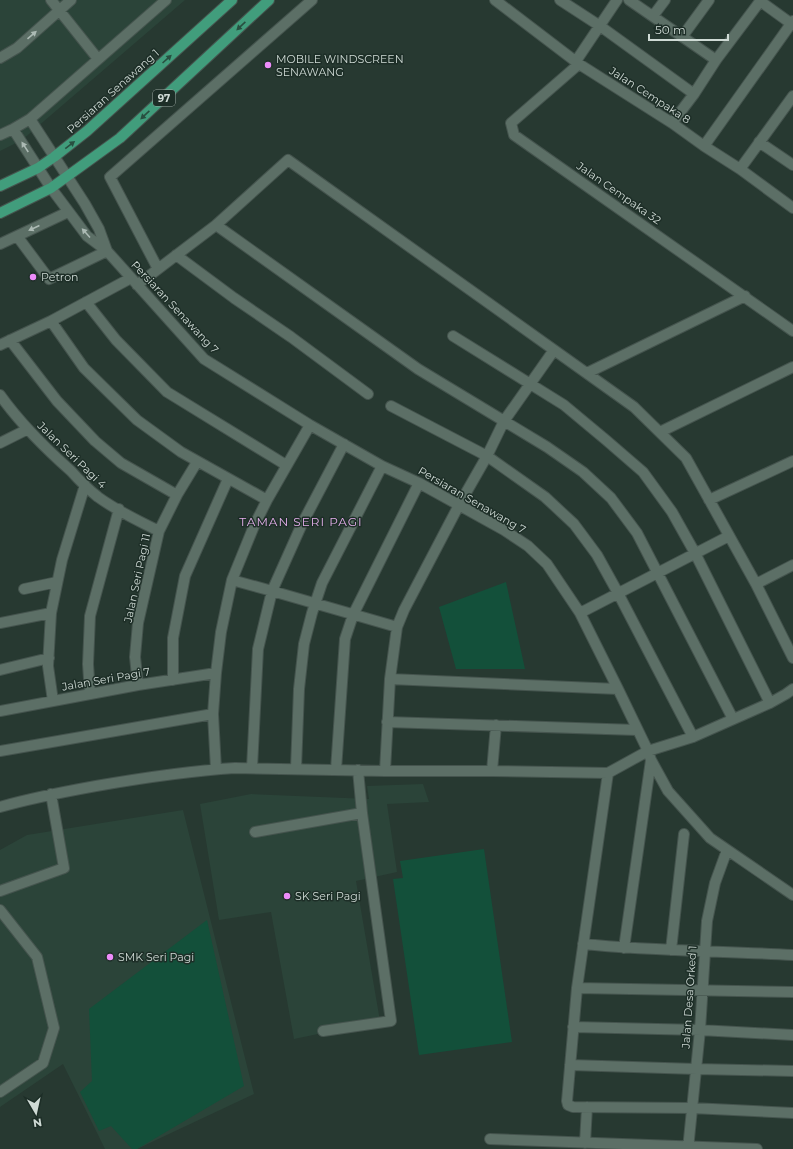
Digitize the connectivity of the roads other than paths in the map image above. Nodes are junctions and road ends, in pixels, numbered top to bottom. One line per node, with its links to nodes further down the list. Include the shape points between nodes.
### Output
1 (50, 0): 14 (street)
2 (71, 0): 14 (street)
3 (166, 0): 20 (street)
4 (232, 0): 31 (main road, Persiaran Senawang 1 / 97, one-way to 4, via 88,131)
5 (269, 0): 35 (main road, 97, one-way to 35, via 120,138)
6 (312, 0): 46 (street, via 110,177)
7 (495, 0): 22 (street, Jalan Cempaka 8)
8 (560, 0): 17 (street)
9 (617, 0): 17 (street)
10 (629, 0): 15 (street)
11 (664, 0): 15 (street)
12 (709, 0): 18 (street)
13 (761, 1): 16 (street); 21 (street)
14 (59, 11): 19 (street, one-way to 14, via 17,48); 20 (street)
15 (652, 16): 18 (street)
16 (792, 23): 30 (street)
17 (600, 26): 22 (street); 23 (street)
18 (682, 37): 21 (street)
19 (0, 58)
20 (98, 58): 25 (street)
21 (716, 60): 23 (street)
22 (578, 63): 26 (street, Jalan Cempaka 8); 48 (street, Jalan Cempaka 32, via 511,123 514,134)
23 (694, 94): 26 (street)
24 (793, 96): 29 (street)
25 (30, 119): 27 (street); 31 (street)
26 (672, 123): 30 (street, Jalan Cempaka 8)
27 (13, 129): 28 (street); 33 (street, one-way to 27)
28 (0, 135)
29 (759, 142): 32 (street); 34 (street)
30 (704, 146): 34 (street, Jalan Cempaka 8)
31 (54, 157): 33 (main road, Persiaran Senawang 1 / 97); 35 (street)
32 (793, 165)
33 (38, 168): 36 (main road, Persiaran Senawang 1 / 97); 37 (street)
34 (740, 169): 38 (street, Jalan Cempaka 8)
35 (68, 177): 37 (main road, 97); 44 (street, via 99,229)
36 (0, 186)
37 (51, 188): 39 (street); 40 (main road, 97)
38 (793, 208)
39 (68, 212): 42 (street, one-way to 42); 44 (street, one-way to 39, via 87,236)
40 (0, 213)
41 (216, 225): 45 (street); 55 (street, via 288,160); 62 (street, via 418,370)
42 (17, 236): 43 (street); 44 (street, via 49,279)
43 (0, 244)
44 (107, 251): 47 (street, Persiaran Senawang 7)
45 (176, 255): 46 (street); 59 (street)
46 (158, 269): 47 (street)
47 (134, 282): 49 (street); 63 (street, Persiaran Senawang 7, via 204,359)
48 (745, 296): 51 (street, Jalan Cempaka 32); 57 (street)
49 (86, 302): 50 (street); 71 (street, via 116,340 167,392)
50 (51, 321): 53 (street); 70 (street, via 84,368 126,410)
51 (793, 331)
52 (453, 336): 58 (street)
53 (10, 340): 54 (street); 76 (street, via 57,401 95,441 121,463)
54 (0, 345)
55 (554, 350): 57 (street); 58 (street)
56 (793, 367): 65 (street)
57 (587, 373): 65 (street, via 634,407)
58 (530, 384): 62 (street); 83 (street, via 564,405 643,472 672,512)
59 (368, 394)
60 (0, 395): 64 (street, Jalan Seri Pagi 4)
61 (391, 406): 68 (street)
62 (504, 421): 68 (street); 85 (street, via 548,447 583,472 611,498 637,533)
63 (310, 425): 67 (street, Persiaran Senawang 7); 71 (street)
64 (28, 429): 66 (street); 75 (street, Jalan Seri Pagi 4)
65 (660, 432): 78 (street, via 686,458)
66 (0, 443)
67 (344, 444): 72 (street, Persiaran Senawang 7); 90 (street, via 302,524)
68 (487, 456): 79 (street); 91 (street, via 545,497 574,524 597,555)
69 (793, 461): 78 (street)
70 (197, 462): 73 (street); 76 (street, Jalan Seri Pagi 11)
71 (286, 465): 77 (street)
72 (382, 466): 74 (street, Persiaran Senawang 7); 92 (street, via 322,583)
73 (228, 479): 77 (street); 103 (street, via 185,576 173,638)
74 (419, 483): 79 (street, Persiaran Senawang 7); 95 (street)
75 (86, 485): 80 (street, Jalan Seri Pagi 4, via 97,496); 87 (street)
76 (178, 495): 81 (street, Jalan Seri Pagi 11)
77 (267, 500): 86 (street)
78 (709, 500): 82 (street)
79 (459, 505): 94 (street, Persiaran Senawang 7, via 528,546 547,564); 97 (street)
80 (119, 509): 81 (street, Jalan Seri Pagi 4); 107 (street, via 90,616)
81 (159, 531): 104 (street, Jalan Seri Pagi 11, via 138,623 135,657)
82 (729, 536): 83 (street); 88 (street)
83 (696, 553): 85 (street); 109 (street)
84 (793, 565): 88 (street)
85 (658, 572): 91 (street); 112 (street)
86 (232, 580): 90 (street); 101 (street, via 221,632)
87 (57, 582): 89 (street); 93 (street)
88 (756, 584): 99 (street)
89 (24, 589)
90 (272, 591): 92 (street); 119 (street, via 258,649)
91 (618, 593): 94 (street); 116 (street)
92 (315, 604): 95 (street); 121 (street, via 304,644 299,689)
93 (50, 613): 96 (street); 98 (street)
94 (580, 613): 105 (street, Persiaran Senawang 7)
95 (353, 615): 97 (street); 122 (street, via 345,638)
96 (0, 623)
97 (396, 627): 102 (street)
98 (49, 658): 100 (street); 108 (street)
99 (793, 658)
100 (0, 670)
101 (216, 674): 103 (street, Jalan Seri Pagi 7); 111 (street)
102 (390, 679): 105 (street); 113 (street)
103 (173, 680): 104 (street, Jalan Seri Pagi 7)
104 (138, 685): 107 (street, Jalan Seri Pagi 7)
105 (618, 689): 115 (street, Persiaran Senawang 7)
106 (793, 689): 109 (street)
107 (90, 694): 108 (street, Jalan Seri Pagi 7)
108 (53, 701): 110 (street, Jalan Seri Pagi 7)
109 (770, 703): 112 (street)
110 (0, 711)
111 (213, 714): 117 (street); 120 (street)
112 (733, 719): 116 (street)
113 (387, 722): 114 (street); 124 (street)
114 (496, 725): 115 (street); 125 (street)
115 (637, 730): 118 (street, Persiaran Senawang 7)
116 (693, 736): 118 (street)
117 (0, 751)
118 (650, 755): 126 (street); 132 (street, Persiaran Senawang 7, via 668,791 710,838); 137 (street)
119 (252, 768): 120 (street); 121 (street)
120 (216, 769): 127 (street, via 129,780)
121 (296, 769): 122 (street)
122 (336, 770): 123 (street)
123 (358, 770): 124 (street); 129 (street)
124 (385, 771): 125 (street)
125 (492, 771): 126 (street)
126 (608, 773): 136 (street)
127 (51, 794): 128 (street); 133 (street, via 64,868)
128 (0, 807)
129 (362, 813): 130 (street); 146 (street, via 391,1021)
130 (254, 832)
131 (684, 834): 138 (street)
132 (727, 850): 134 (street, Persiaran Senawang 7); 139 (street, Jalan Desa Orked 1, via 714,883 706,921)
133 (0, 891)
134 (793, 895)
135 (0, 910): 151 (street, via 37,957 54,1028 44,1063)
136 (583, 944): 137 (street); 141 (street)
137 (624, 948): 138 (street)
138 (671, 950): 139 (street)
139 (705, 951): 140 (street); 142 (street, Jalan Desa Orked 1)
140 (793, 955)
141 (577, 988): 142 (street); 144 (street)
142 (702, 991): 143 (street); 145 (street, Jalan Desa Orked 1)
143 (793, 992)
144 (573, 1027): 145 (street); 148 (street)
145 (700, 1030): 147 (street); 149 (street, Jalan Desa Orked 1)
146 (323, 1031)
147 (793, 1035)
148 (570, 1066): 149 (street); 152 (street, via 568,1104 573,1107)
149 (696, 1069): 150 (street); 153 (street, Jalan Desa Orked 1)
150 (793, 1071)
151 (0, 1092)
152 (587, 1107): 153 (street); 156 (street)
153 (692, 1108): 154 (street); 157 (street, Jalan Desa Orked 1)
154 (793, 1113)
155 (490, 1139): 156 (street)
156 (585, 1143): 157 (street)
157 (688, 1148): 158 (street)
158 (757, 1149)

